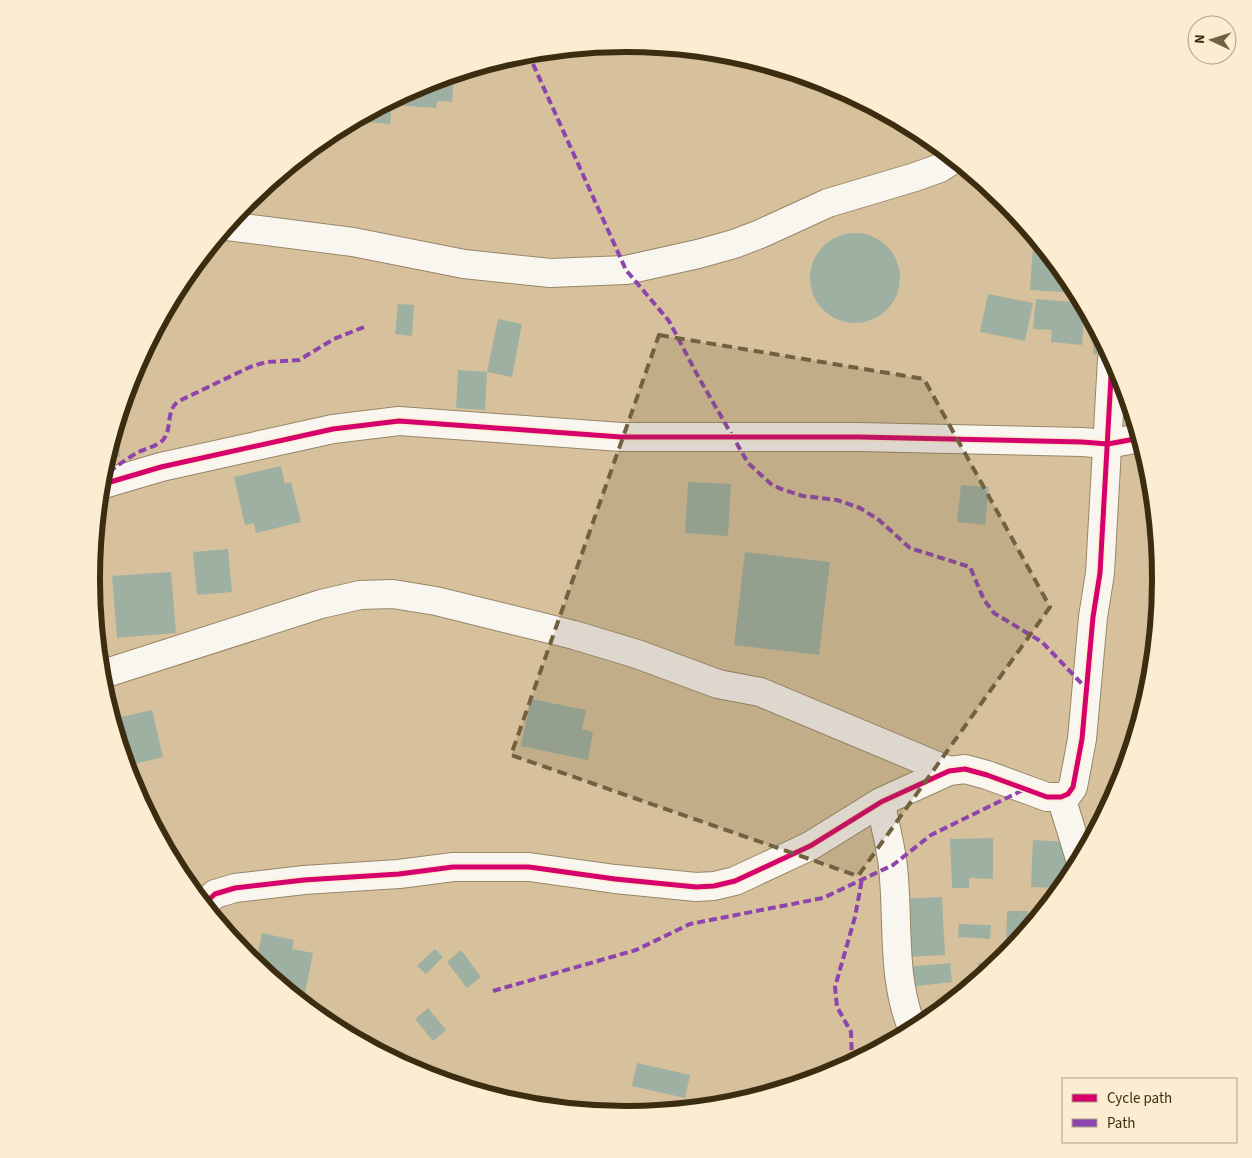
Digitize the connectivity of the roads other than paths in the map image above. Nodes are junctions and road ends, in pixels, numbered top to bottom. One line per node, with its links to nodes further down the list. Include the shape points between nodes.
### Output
1 (949, 162): 2 (street, via 915,177 828,203 734,244 626,270 550,273 464,264 353,242)
2 (235, 227)
3 (1111, 376): 5 (street)
4 (1134, 439): 5 (street)
5 (1108, 444): 6 (street, via 868,437 622,436 399,421 324,431 161,467); 9 (street, via 1100,572 1082,739 1073,787)
6 (109, 482)
7 (108, 672): 8 (street, via 321,604 360,595 393,594 436,601 574,635 718,684 760,692)
8 (949, 771): 9 (street, via 965,769 1047,797); 10 (street)
9 (1061, 797): 11 (street)
10 (881, 802): 12 (street, via 810,846 735,880 714,886 615,880 529,866 453,867 234,888); 13 (street, via 893,865 895,944)
11 (1077, 850)
12 (206, 898)
13 (910, 1022)

